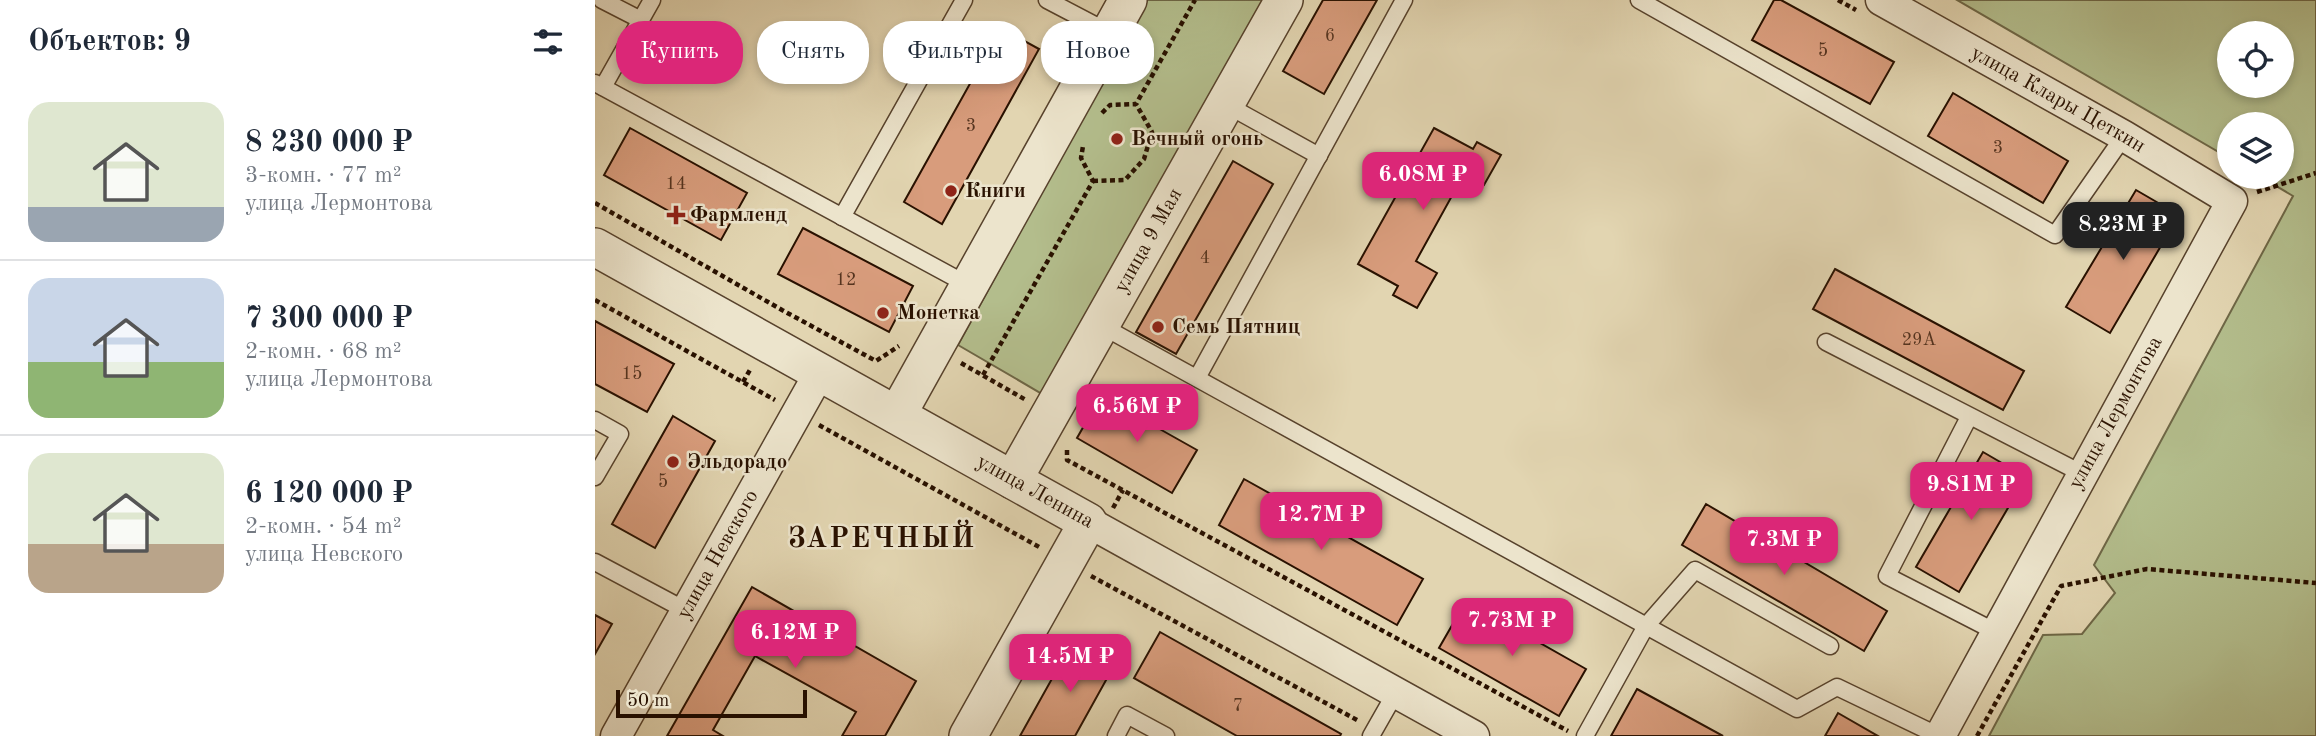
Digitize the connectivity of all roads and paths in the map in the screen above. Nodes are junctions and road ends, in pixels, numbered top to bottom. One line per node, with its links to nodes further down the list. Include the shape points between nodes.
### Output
1 (602, 0): 12 (lane)
2 (652, 0): 12 (lane)
3 (964, 0): 27 (lane)
4 (1047, 0): 13 (lane)
5 (1128, 0): 14 (street)
6 (1195, 0): 17 (path)
7 (1284, 0): 18 (street, улица 9 Мая)
8 (1404, 0): 22 (lane)
9 (1639, 0): 20 (lane, via 2055,235)
10 (1838, 0): 11 (path)
11 (1871, 7): 20 (street, улица Клары Цеткин)
12 (641, 20): 16 (lane)
13 (1087, 21)
14 (1117, 21)
15 (1082, 84): 29 (street)
16 (599, 85): 27 (lane)
17 (1136, 104): 19 (path, via 1110,105); 24 (path, via 1152,132 1144,159 1125,180)
18 (1225, 104): 22 (lane); 31 (street, улица 9 Мая)
19 (1095, 120)
20 (2124, 135): 25 (street, улица Клары Цеткин)
21 (1085, 137): 24 (path, via 1081,158)
22 (1319, 156): 36 (lane)
23 (2316, 173): 25 (path)
24 (1093, 181): 35 (path)
25 (2232, 201): 43 (street, улица Лермонтова)
26 (595, 203): 33 (path, via 876,361 914,336)
27 (842, 218): 29 (lane)
28 (595, 247): 34 (street, улица Ленина)
29 (969, 286): 33 (street)
30 (595, 300): 38 (path)
31 (1100, 326): 36 (lane); 37 (street, улица 9 Мая)
32 (1826, 342): 40 (lane)
33 (933, 347): 35 (path); 39 (street)
34 (820, 372): 38 (street, улица Невского); 39 (street, улица Ленина)
35 (983, 375): 37 (path)
36 (1197, 378): 51 (lane)
37 (1049, 412): 45 (street, улица 9 Мая)
38 (797, 413): 48 (path); 50 (street, улица Невского)
39 (897, 415): 45 (street, улица Ленина)
40 (1969, 417): 43 (lane); 52 (lane, via 1887,576)
41 (595, 420): 44 (lane, via 620,433)
42 (1067, 447): 61 (path, via 1067,460)
43 (2083, 474): 52 (street, улица Лермонтова)
44 (595, 477)
45 (1013, 480): 46 (street, улица Ленина)
46 (1088, 522): 48 (street); 54 (street, улица Ленина)
47 (595, 562): 50 (lane)
48 (1065, 562): 55 (path); 57 (street)
49 (2316, 583): 64 (path, via 2147,569 2061,586)
50 (687, 611): 56 (street, улица Невского)
51 (1646, 626): 53 (lane, via 1695,570); 62 (lane); 63 (lane, via 1797,709 1837,687)
52 (1996, 632): 63 (street, улица Лермонтова)
53 (1830, 646)
54 (1395, 692): 55 (lane); 60 (street, улица Ленина)
55 (1373, 733)
56 (616, 736)
57 (968, 736)
58 (1116, 736): 59 (lane, via 1127,715)
59 (1166, 736)
60 (1475, 736)
61 (1576, 736)
62 (1585, 736)
63 (1939, 736)
64 (1977, 736)

